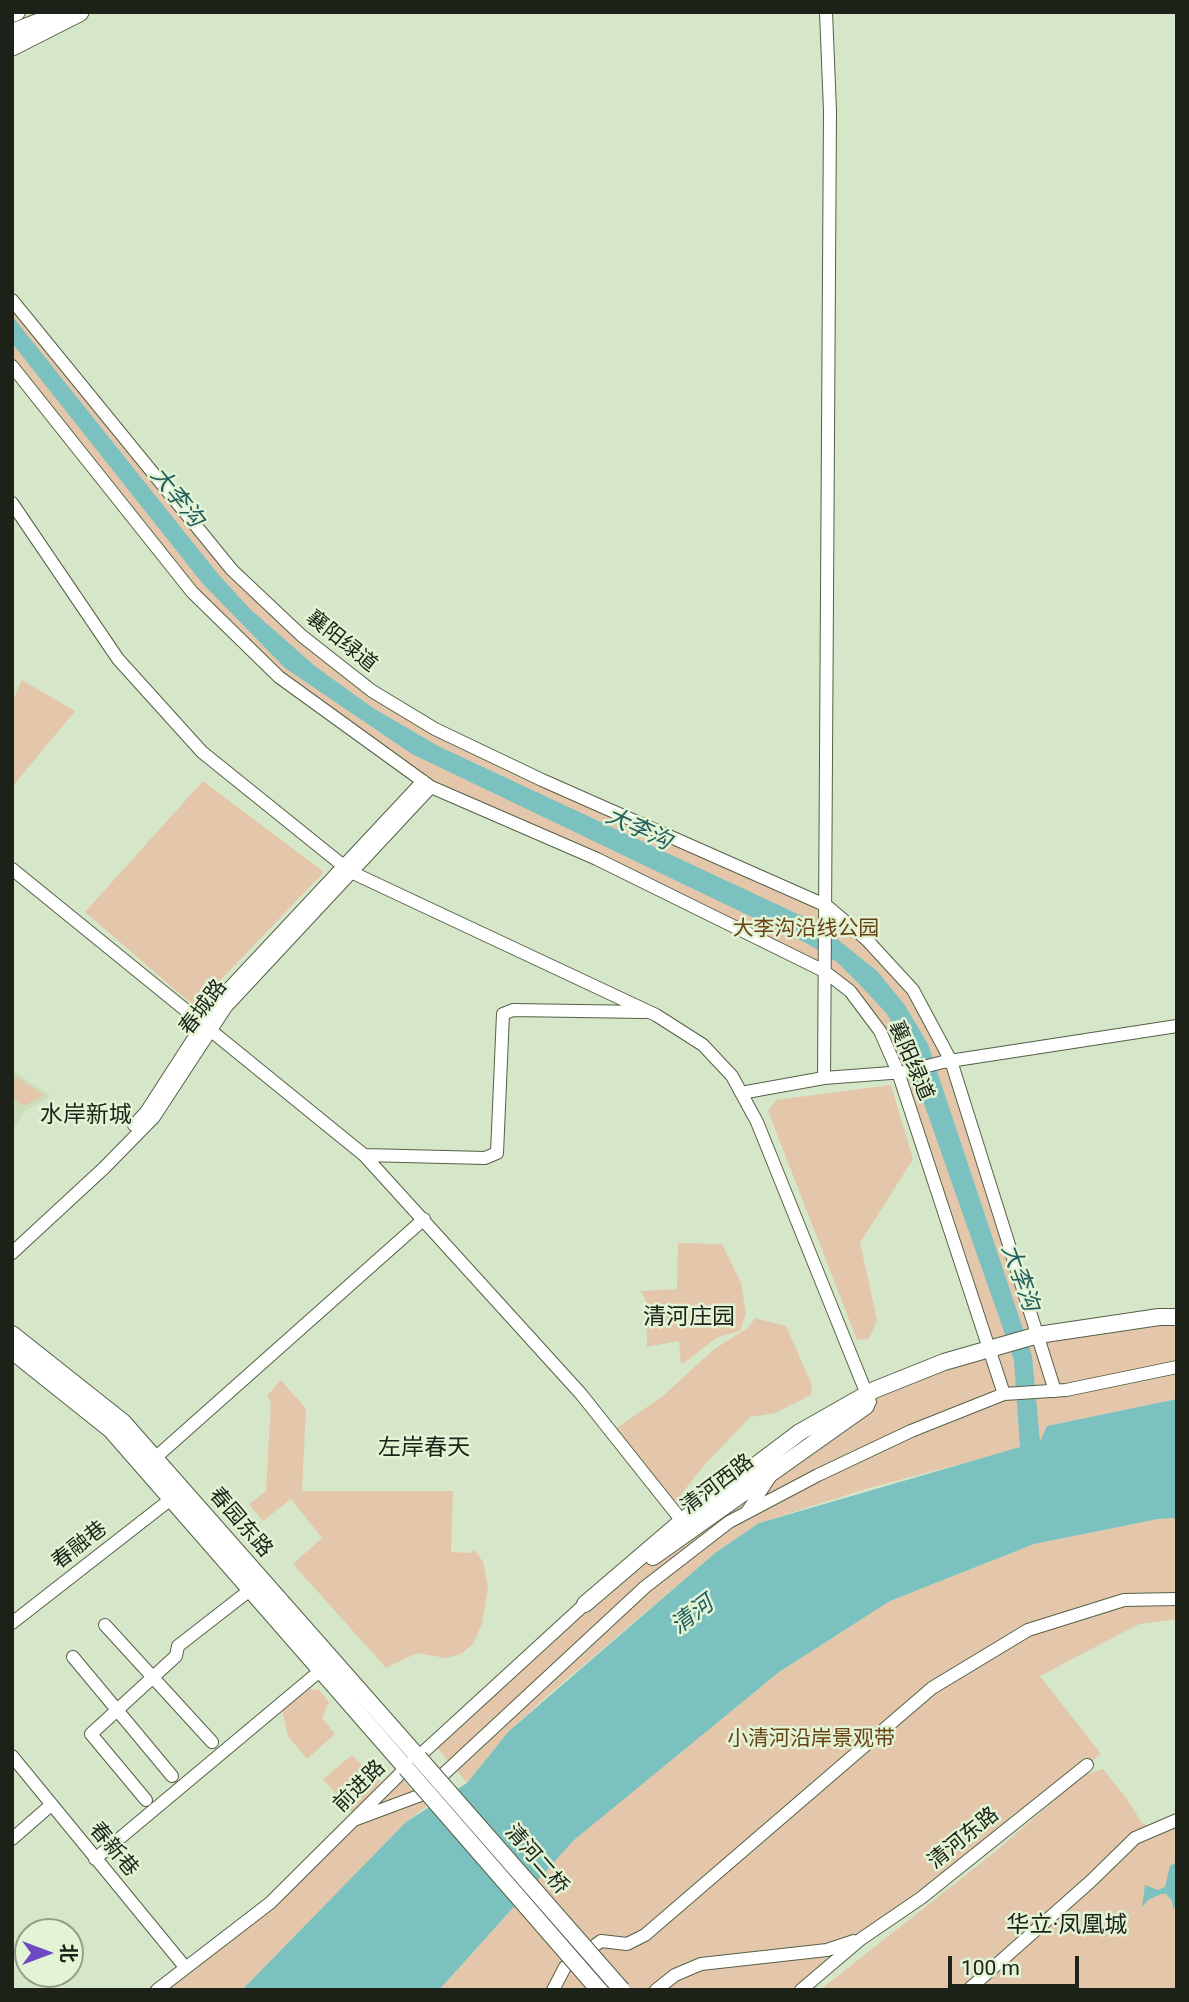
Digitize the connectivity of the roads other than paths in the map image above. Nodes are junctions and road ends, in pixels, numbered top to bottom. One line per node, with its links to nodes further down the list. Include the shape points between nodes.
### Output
1 (63, 12): 4 (main road)
2 (79, 12): 4 (highway)
3 (826, 12): 11 (street, via 830,111 824,762)
4 (16, 40)
5 (12, 300): 11 (street, 襄阳绿道, via 232,570 302,636 372,691 435,729 752,876)
6 (12, 366): 8 (street, 襄阳绿道, via 192,592 279,677)
7 (12, 503): 10 (street, via 118,659 202,752)
8 (427, 784): 10 (street, 春城路); 12 (street, 襄阳绿道, via 597,859)
9 (12, 869): 15 (street)
10 (347, 869): 13 (street); 15 (street, 春城路)
11 (827, 906): 12 (street); 16 (street, 襄阳绿道, via 867,940 913,990)
12 (824, 971): 17 (street, 襄阳绿道, via 849,991 880,1031); 18 (street)
13 (650, 1013): 19 (street, via 703,1045); 20 (street, via 513,1010 503,1014 497,1153 485,1158)
14 (1177, 1026): 16 (street)
15 (204, 1028): 20 (street); 22 (street, 春城路, via 146,1112); 23 (street, 春城路, via 154,1117)
16 (951, 1061): 17 (street); 27 (street, 襄阳绿道)
17 (901, 1072): 18 (street); 29 (street, 襄阳绿道)
18 (824, 1077): 19 (street)
19 (741, 1093): 33 (street)
20 (364, 1155): 21 (street)
21 (424, 1219): 34 (street); 38 (street, via 582,1394)
22 (12, 1245)
23 (12, 1254)
24 (1177, 1317): 27 (main road)
25 (1177, 1327): 27 (main road)
26 (12, 1334): 34 (main road, 春园东路, via 91,1394)
27 (1035, 1340): 29 (main road); 31 (street, 襄阳绿道)
28 (12, 1351): 36 (main road, 春园东路, via 111,1430)
29 (993, 1352): 32 (street, 襄阳绿道); 33 (main road)
30 (1177, 1367): 31 (street)
31 (1053, 1391): 32 (street)
32 (1008, 1394): 37 (street, via 911,1431)
33 (871, 1398): 35 (main road, 清河西路); 38 (main road, via 800,1432)
34 (155, 1458): 50 (main road, 春园东路)
35 (775, 1468): 37 (street); 41 (main road, 清河西路)
36 (171, 1499): 39 (main road, 春园东路); 42 (street, 春融巷)
37 (747, 1513): 55 (street, via 645,1587 421,1795)
38 (682, 1521): 41 (main road)
39 (250, 1590): 45 (main road, 春园东路); 46 (street, via 178,1646 176,1656)
40 (1177, 1599): 64 (street, via 1124,1600 1028,1630 932,1688 645,1935 627,1944 601,1941 565,1967)
41 (585, 1604): 50 (street, 前进路)
42 (12, 1623)
43 (106, 1625): 46 (street)
44 (73, 1657): 47 (street)
45 (321, 1670): 50 (main road, 春园东路); 58 (street)
46 (155, 1675): 47 (street); 48 (street)
47 (117, 1711): 52 (street); 53 (street, via 91,1734)
48 (212, 1742)
49 (12, 1756): 54 (street, 春新巷)
50 (412, 1763): 55 (street, 前进路); 65 (main road, 清河二桥, bridge); 66 (main road, 清河二桥, bridge)
51 (1087, 1765): 59 (street, 清河东路, via 910,1906)
52 (172, 1776)
53 (146, 1800)
54 (51, 1805): 57 (street); 58 (street, 春新巷)
55 (354, 1819): 61 (street, 前进路, via 270,1903)
56 (1177, 1820): 68 (street, via 1135,1838)
57 (12, 1839)
58 (95, 1858): 61 (street, 春新巷)
59 (861, 1938): 60 (street, 清河东路); 62 (street, 清河东路)
60 (799, 1954): 62 (street, via 811,1958 815,1966 816,1973); 67 (street, 清河东路, via 701,1964)
61 (185, 1967): 63 (street, 前进路)
62 (806, 1986)
63 (157, 1990)
64 (553, 1990)
65 (599, 1990)
66 (622, 1990)
67 (656, 1990)
68 (968, 1990)

